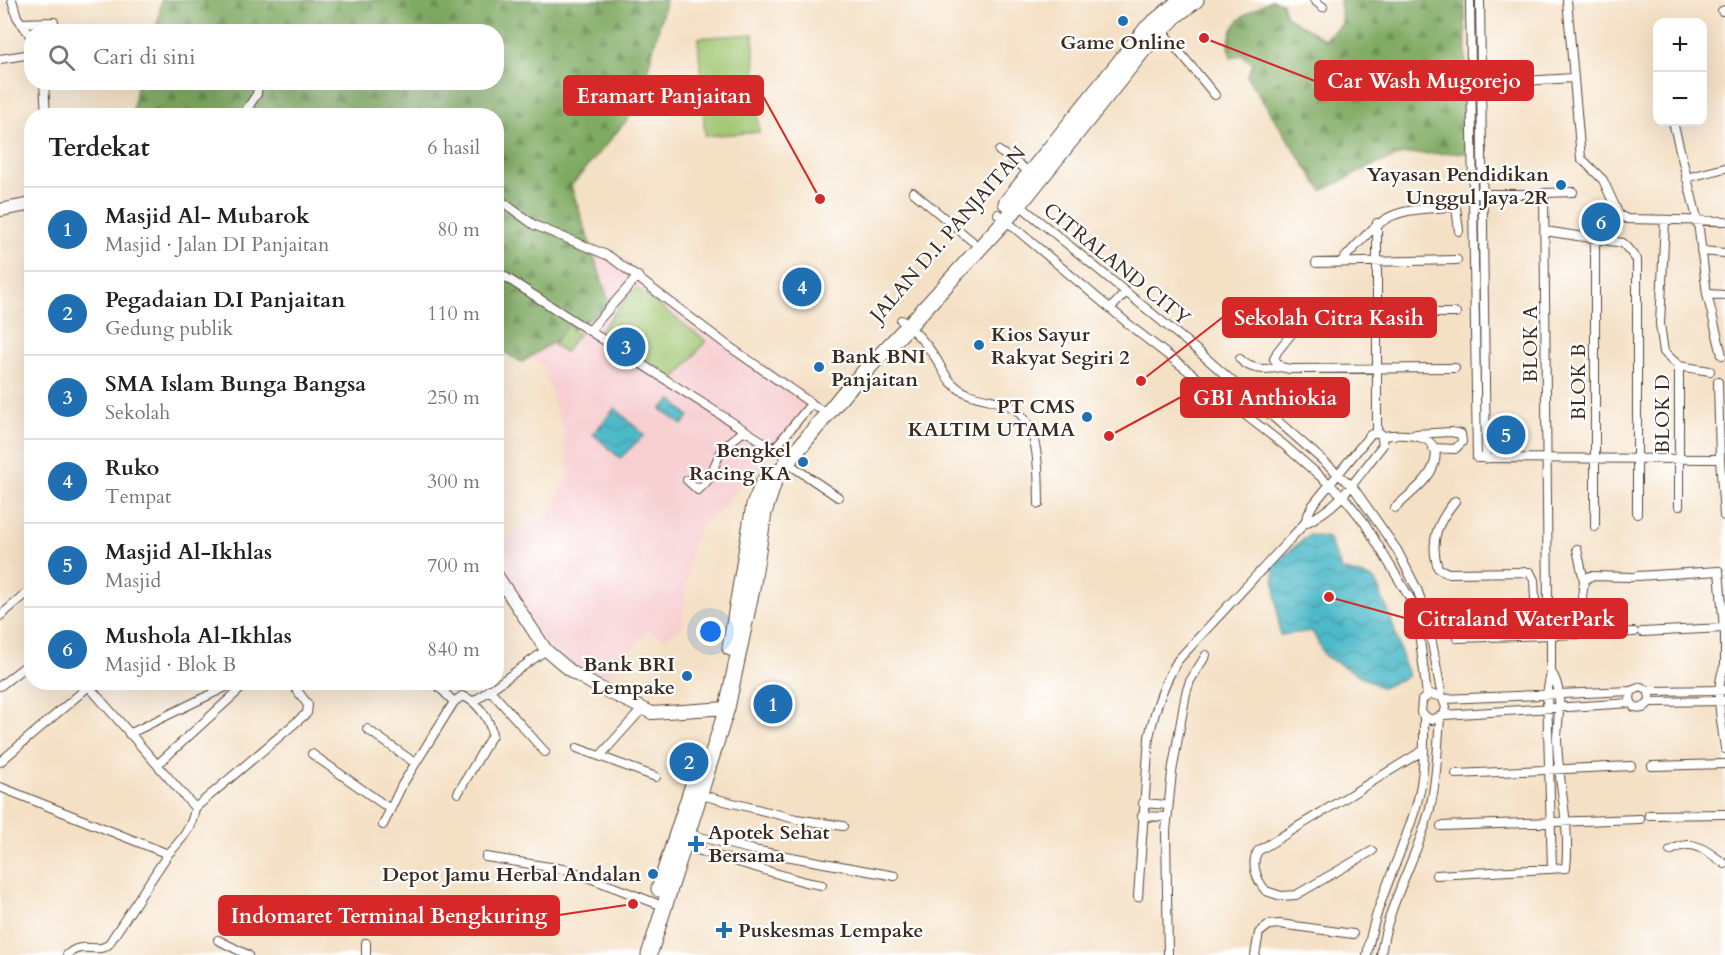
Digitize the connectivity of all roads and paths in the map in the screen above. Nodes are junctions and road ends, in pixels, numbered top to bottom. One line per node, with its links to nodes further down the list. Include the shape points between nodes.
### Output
1 (12, 0): 10 (street)
2 (1180, 0): 26 (highway, JALAN D.I. PANJAITAN, via 1147,28)
3 (1196, 0): 12 (highway)
4 (1314, 0): 8 (street)
5 (1470, 0): 16 (street)
6 (1480, 0): 17 (street)
7 (1567, 0): 15 (street)
8 (1323, 7)
9 (54, 22): 10 (street)
10 (21, 23): 11 (street)
11 (24, 27)
12 (1161, 30): 20 (street); 33 (highway)
13 (24, 55): 14 (street)
14 (0, 59)
15 (1573, 78): 17 (street); 38 (street, via 1583,162 1603,180 1622,217)
16 (1471, 84): 17 (street); 32 (street)
17 (1482, 84): 29 (street)
18 (44, 90): 21 (street)
19 (257, 90): 22 (street)
20 (1215, 94)
21 (46, 108)
22 (247, 108)
23 (1674, 126): 27 (street)
24 (999, 151): 26 (street)
25 (1725, 168): 27 (street)
26 (1031, 173): 33 (highway, JALAN D.I. PANJAITAN)
27 (1686, 178): 39 (street)
28 (913, 192): 45 (street)
29 (1481, 192): 30 (street); 32 (street); 80 (street)
30 (1544, 192): 31 (street); 43 (street, BLOK A)
31 (1573, 192)
32 (1471, 194): 80 (street, via 1477,458)
33 (1015, 201): 37 (highway); 54 (street, CITRALAND CITY)
34 (504, 203): 53 (street, via 534,225 609,256)
35 (24, 206): 36 (street)
36 (0, 210)
37 (1002, 217): 45 (highway, JALAN D.I. PANJAITAN); 57 (street, CITRALAND CITY); 60 (highway)
38 (1665, 220): 39 (street); 64 (street, BLOK D, via 1662,343 1664,352)
39 (1698, 222): 40 (street); 46 (street)
40 (1725, 222)
41 (1377, 223): 42 (street, via 1407,210 1456,207); 49 (street); 50 (street)
42 (1459, 231)
43 (1545, 231): 44 (street); 76 (street, BLOK A)
44 (1595, 237): 77 (street, BLOK B); 78 (street, via 1623,243 1637,260)
45 (972, 241): 60 (highway, JALAN D.I. PANJAITAN)
46 (1701, 251): 47 (street); 55 (street)
47 (1725, 253)
48 (1457, 261): 50 (street)
49 (1341, 262): 50 (street); 51 (street)
50 (1377, 262): 58 (street)
51 (1316, 263)
52 (504, 276): 61 (street)
53 (638, 276): 61 (street); 70 (street)
54 (1126, 292): 57 (street); 82 (street, CITRALAND CITY)
55 (1707, 294): 56 (street); 62 (street)
56 (1725, 295)
57 (1111, 308): 84 (street, CITRALAND CITY)
58 (1377, 312): 59 (street); 65 (street, via 1308,313 1277,352 1274,359); 66 (street)
59 (1456, 313)
60 (905, 323): 70 (highway, JALAN D.I. PANJAITAN); 75 (highway); 89 (street, via 963,392 1011,405 1021,412 1039,462)
61 (591, 329): 71 (street)
62 (1722, 355)
63 (1240, 359): 65 (street, via 1259,369)
64 (1679, 366): 68 (street); 79 (street, BLOK D)
65 (1281, 367): 66 (street)
66 (1377, 368): 67 (street); 72 (street)
67 (1455, 368)
68 (1710, 371)
69 (1718, 382): 81 (street)
70 (815, 406): 75 (highway, JALAN D.I. PANJAITAN, via 794,431)
71 (745, 430): 75 (street); 83 (street, via 718,458 709,481 698,490)
72 (1380, 434): 73 (street); 82 (street, via 1370,435); 85 (street, via 1383,445)
73 (1415, 434): 74 (street); 74 (street, via 1461,434 1462,442 1455,449)
74 (1433, 448): 91 (street, via 1435,456 1429,474)
75 (782, 456): 87 (street); 138 (highway, via 764,513 752,589)
76 (1546, 457): 77 (street); 80 (street); 101 (street, BLOK A)
77 (1594, 457): 78 (street); 95 (street, BLOK B)
78 (1636, 457): 79 (street); 92 (street)
79 (1678, 458): 81 (street); 90 (street, BLOK D)
80 (1486, 459)
81 (1720, 459): 93 (street)
82 (1340, 474): 84 (street); 85 (street, CITRALAND CITY)
83 (687, 480)
84 (1329, 484): 86 (street, CITRALAND CITY); 94 (street)
85 (1353, 487): 86 (street); 130 (street, CITRALAND CITY, via 1398,550 1418,589)
86 (1342, 496): 94 (street); 128 (street, CITRALAND CITY, via 1364,522 1411,600)
87 (838, 497)
88 (1455, 501): 106 (street, via 1437,526 1438,568 1448,573 1530,572 1534,580)
89 (1039, 504)
90 (1679, 506)
91 (1395, 508)
92 (1637, 514)
93 (1724, 516)
94 (1304, 524): 167 (street, via 1171,672 1154,713)
95 (1596, 527)
96 (1576, 549): 98 (street)
97 (1722, 571): 98 (street, via 1590,576); 103 (street)
98 (1584, 581): 104 (street)
99 (504, 586): 108 (street)
100 (24, 596): 102 (street)
101 (1548, 604)
102 (0, 616)
103 (1724, 628): 104 (street); 111 (street)
104 (1586, 634): 105 (street)
105 (1551, 635): 106 (street); 112 (street)
106 (1537, 636): 107 (street)
107 (1457, 638)
108 (546, 650): 113 (street); 139 (street, via 572,672)
109 (1206, 655): 168 (street, via 1186,693)
110 (24, 667): 114 (street)
111 (1725, 667): 123 (street, via 1721,675)
112 (1551, 672): 126 (street); 127 (street)
113 (504, 673)
114 (0, 686)
115 (80, 690): 152 (street)
116 (92, 690): 145 (street)
117 (220, 690): 145 (street)
118 (239, 690): 154 (street)
119 (297, 690): 169 (street, via 308,705 307,713)
120 (442, 690): 132 (street)
121 (488, 690): 133 (street)
122 (490, 690): 149 (street)
123 (1723, 690): 125 (street); 131 (street)
124 (1631, 691): 125 (street, via 1641,687); 126 (street); 135 (street)
125 (1649, 691): 134 (street)
126 (1558, 693): 127 (street); 137 (street)
127 (1547, 694): 129 (street); 136 (street)
128 (1427, 696): 130 (street); 141 (street, CITRALAND CITY, via 1420,703)
129 (1476, 697): 130 (street); 140 (street)
130 (1443, 698): 142 (street, CITRALAND CITY, via 1446,707)
131 (1723, 701): 134 (street); 143 (street, via 1719,720)
132 (454, 702): 133 (street, via 462,696); 153 (street)
133 (473, 702): 165 (street, via 489,721 492,735)
134 (1650, 702): 135 (street, via 1643,708)
135 (1631, 703): 137 (street)
136 (1548, 707): 137 (street); 140 (street); 160 (street)
137 (1559, 707): 161 (street)
138 (722, 708): 139 (street, via 663,713); 166 (highway); 186 (highway)
139 (642, 709): 151 (street)
140 (1477, 713): 142 (street)
141 (1424, 716): 142 (street, via 1431,720); 148 (street, CITRALAND CITY)
142 (1442, 717): 159 (street, CITRALAND CITY)
143 (1724, 726): 147 (street)
144 (367, 729): 153 (street)
145 (129, 734): 154 (street)
146 (577, 748): 151 (street)
147 (1725, 749)
148 (1424, 750): 158 (street, CITRALAND CITY); 182 (street, via 1258,851 1255,866 1266,891 1288,896 1302,892)
149 (544, 752)
150 (312, 754): 170 (street)
151 (600, 756): 163 (street)
152 (0, 762)
153 (415, 763): 170 (street)
154 (158, 764): 169 (street)
155 (1725, 764): 157 (street)
156 (1631, 766): 161 (street)
157 (1652, 766)
158 (1423, 768): 159 (street); 204 (street, CITRALAND CITY, via 1418,801 1374,923)
159 (1436, 770): 205 (street, CITRALAND CITY, via 1427,819 1387,927)
160 (1550, 770): 161 (street); 162 (street); 177 (street)
161 (1560, 770): 176 (street)
162 (1456, 774)
163 (656, 777)
164 (0, 787): 184 (street)
165 (458, 793)
166 (701, 795): 179 (street, via 796,819); 181 (highway)
167 (1143, 803): 168 (street); 173 (street)
168 (1168, 805): 174 (street)
169 (195, 808): 184 (street, via 189,829)
170 (390, 808): 178 (street)
171 (1725, 814): 172 (street)
172 (1649, 815)
173 (1142, 816): 174 (street); 192 (street)
174 (1167, 817): 202 (street)
175 (1640, 819): 176 (street)
176 (1565, 820): 177 (street); 188 (street, via 1567,866)
177 (1549, 822): 180 (street); 188 (street)
178 (383, 825)
179 (843, 826)
180 (1441, 826)
181 (686, 840): 186 (highway); 190 (street); 191 (street)
182 (1372, 851)
183 (1670, 851): 187 (street, via 1690,843)
184 (168, 854): 197 (street, via 108,945 99,949 80,947)
185 (486, 857): 193 (street, via 569,870)
186 (674, 862): 193 (highway); 201 (highway)
187 (1725, 864)
188 (1552, 870): 189 (street)
189 (1436, 875)
190 (895, 876)
191 (822, 885)
192 (1138, 897)
193 (654, 903): 200 (highway)
194 (1353, 934): 203 (street, via 1269,925 1259,933)
195 (218, 940): 198 (street)
196 (366, 943): 199 (street)
197 (67, 955)
198 (248, 955)
199 (366, 955)
200 (638, 955)
201 (649, 955)
202 (1168, 955)
203 (1255, 955)
204 (1367, 955)
205 (1381, 955)

